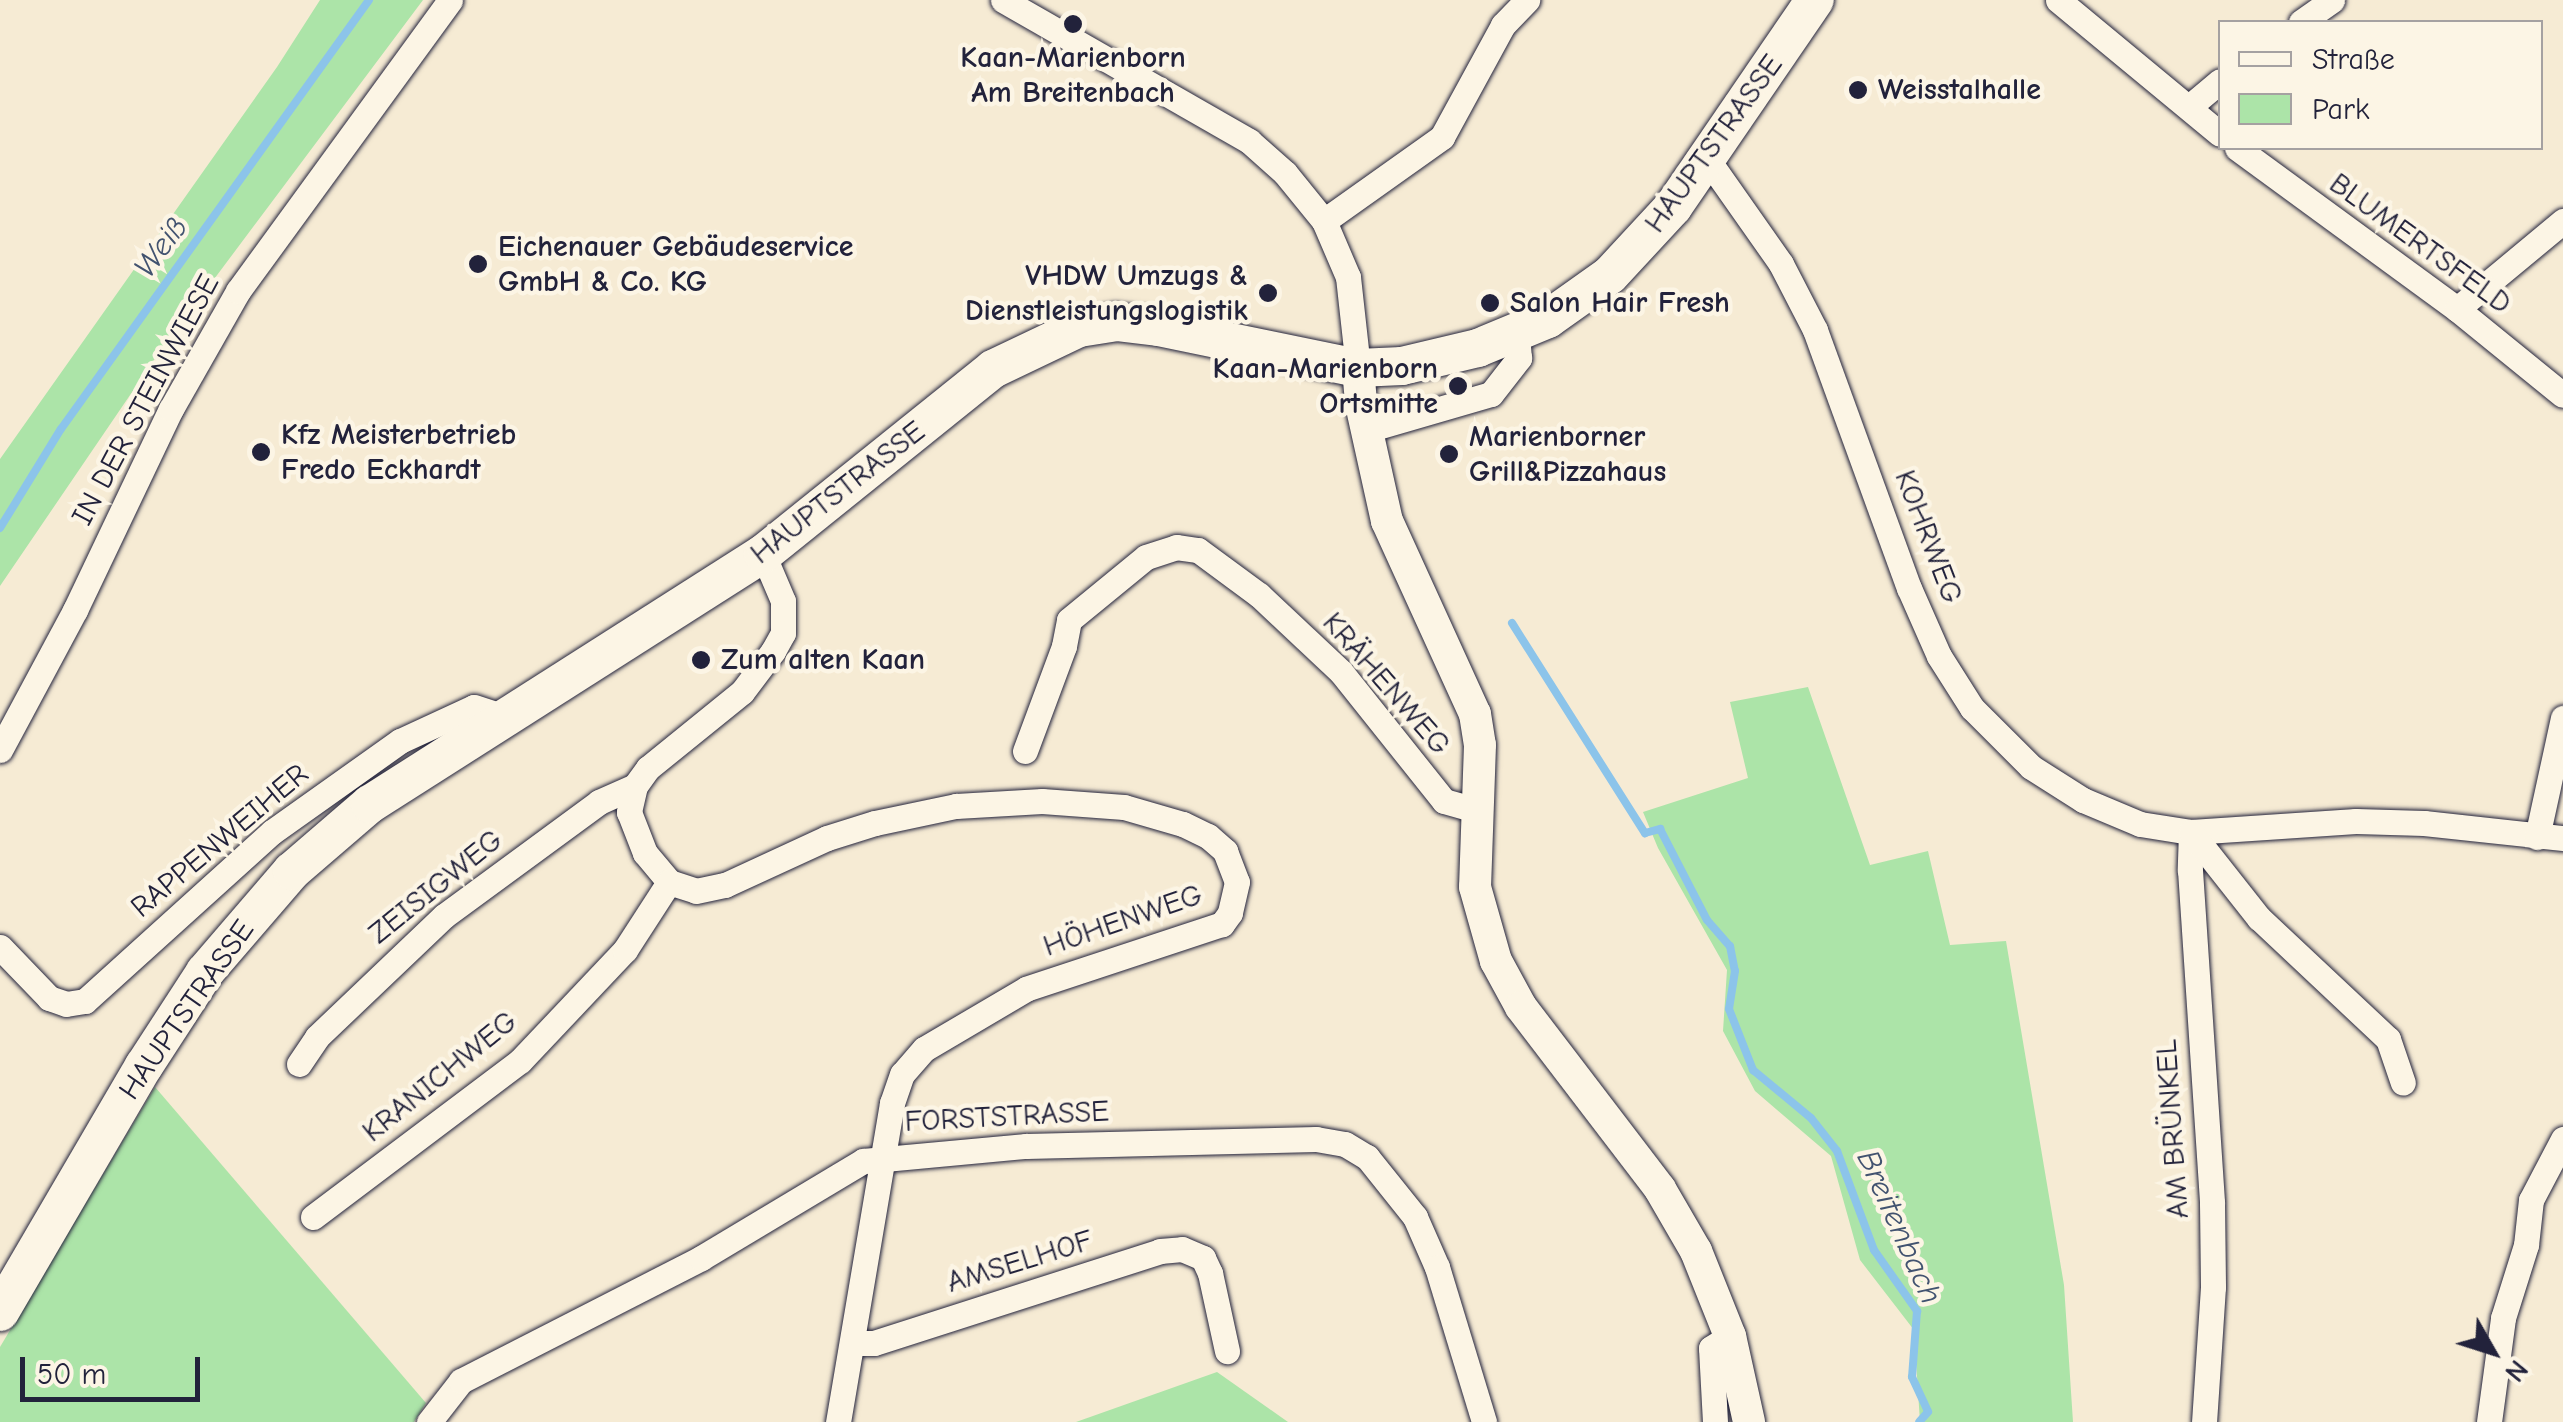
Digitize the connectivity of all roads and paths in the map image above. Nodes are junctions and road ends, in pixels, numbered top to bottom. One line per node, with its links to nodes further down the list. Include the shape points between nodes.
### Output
1 (450, 0): 23 (street, IN DER STEINWIESE, via 238,291)
2 (1003, 0): 13 (street, via 1249,141 1286,173)
3 (1527, 0): 13 (street, via 1503,25 1442,137)
4 (1815, 0): 12 (main road, HAUPTSTRASSE)
5 (2058, 0): 9 (street)
6 (2332, 0): 7 (street)
7 (2304, 20)
8 (2218, 82): 9 (street)
9 (2189, 107): 10 (street)
10 (2218, 132)
11 (2240, 150): 15 (street, BLUMERTSFELD)
12 (1708, 160): 16 (main road, HAUPTSTRASSE, via 1636,252 1580,300); 27 (street, KOHRWEG, via 1781,264 1815,330 1909,588 1939,656 1972,708 2031,767 2084,800 2140,824)
13 (1324, 221): 17 (street, via 1348,278)
14 (2563, 221): 15 (street)
15 (2457, 309): 18 (street, BLUMERTSFELD)
16 (1517, 334): 17 (main road, HAUPTSTRASSE, via 1402,366); 19 (street, via 1519,358 1491,394)
17 (1358, 368): 19 (street); 20 (main road, HAUPTSTRASSE, via 1158,328 1116,322 1078,328 993,369)
18 (2563, 394)
19 (1367, 430): 26 (street, via 1387,521 1476,714)
20 (763, 554): 21 (main road, HAUPTSTRASSE); 25 (street, via 783,601 783,633 774,651 742,692 648,768)
21 (504, 717): 30 (street, RAPPENWEIHER, via 474,707 400,741 272,832 84,1001 50,998); 36 (main road, HAUPTSTRASSE, via 370,804 239,928 144,1066)
22 (2563, 718): 28 (street)
23 (0, 750)
24 (1025, 751): 26 (street, KRÄHENWEG, via 1069,620 1146,557 1176,547 1198,550 1259,595 1342,672 1444,801)
25 (636, 786): 29 (street, via 629,812 645,853); 31 (street, ZEISIGWEG, via 599,802 444,916 317,1037)
26 (1476, 810): 37 (street, via 1475,887 1496,961 1521,1008 1660,1189 1696,1252)
27 (2191, 832): 28 (street, KOHRWEG, via 2356,821); 32 (street, via 2259,918 2388,1038); 45 (street, AM BRÜNKEL, via 2212,1203)
28 (2550, 838)
29 (670, 882): 34 (street, HÖHENWEG, via 696,890 725,885 875,823 956,806 1042,800 1160,814 1208,836 1224,852 1237,882 1222,924 1026,990 924,1049 902,1074); 35 (street, KRANICHWEG, via 625,950 520,1061)
30 (0, 946)
31 (299, 1064)
32 (2404, 1083)
33 (2563, 1138): 46 (street, via 2531,1200 2526,1245 2502,1318)
34 (885, 1158): 38 (street, HÖHENWEG); 40 (street, FORSTSTRASSE, via 863,1162 701,1258 461,1382); 42 (street, FORSTSTRASSE, via 1111,1143 1345,1144 1367,1157 1414,1217 1438,1267)
35 (312, 1217)
36 (0, 1312)
37 (1730, 1336): 43 (street, via 1711,1348); 44 (street)
38 (854, 1343): 39 (street, AMSELHOF, via 1182,1249 1204,1258 1220,1302); 41 (street, HÖHENWEG)
39 (1227, 1352)
40 (430, 1422)
41 (838, 1422)
42 (1484, 1422)
43 (1715, 1422)
44 (1748, 1422)
45 (2204, 1422)
46 (2490, 1422)

